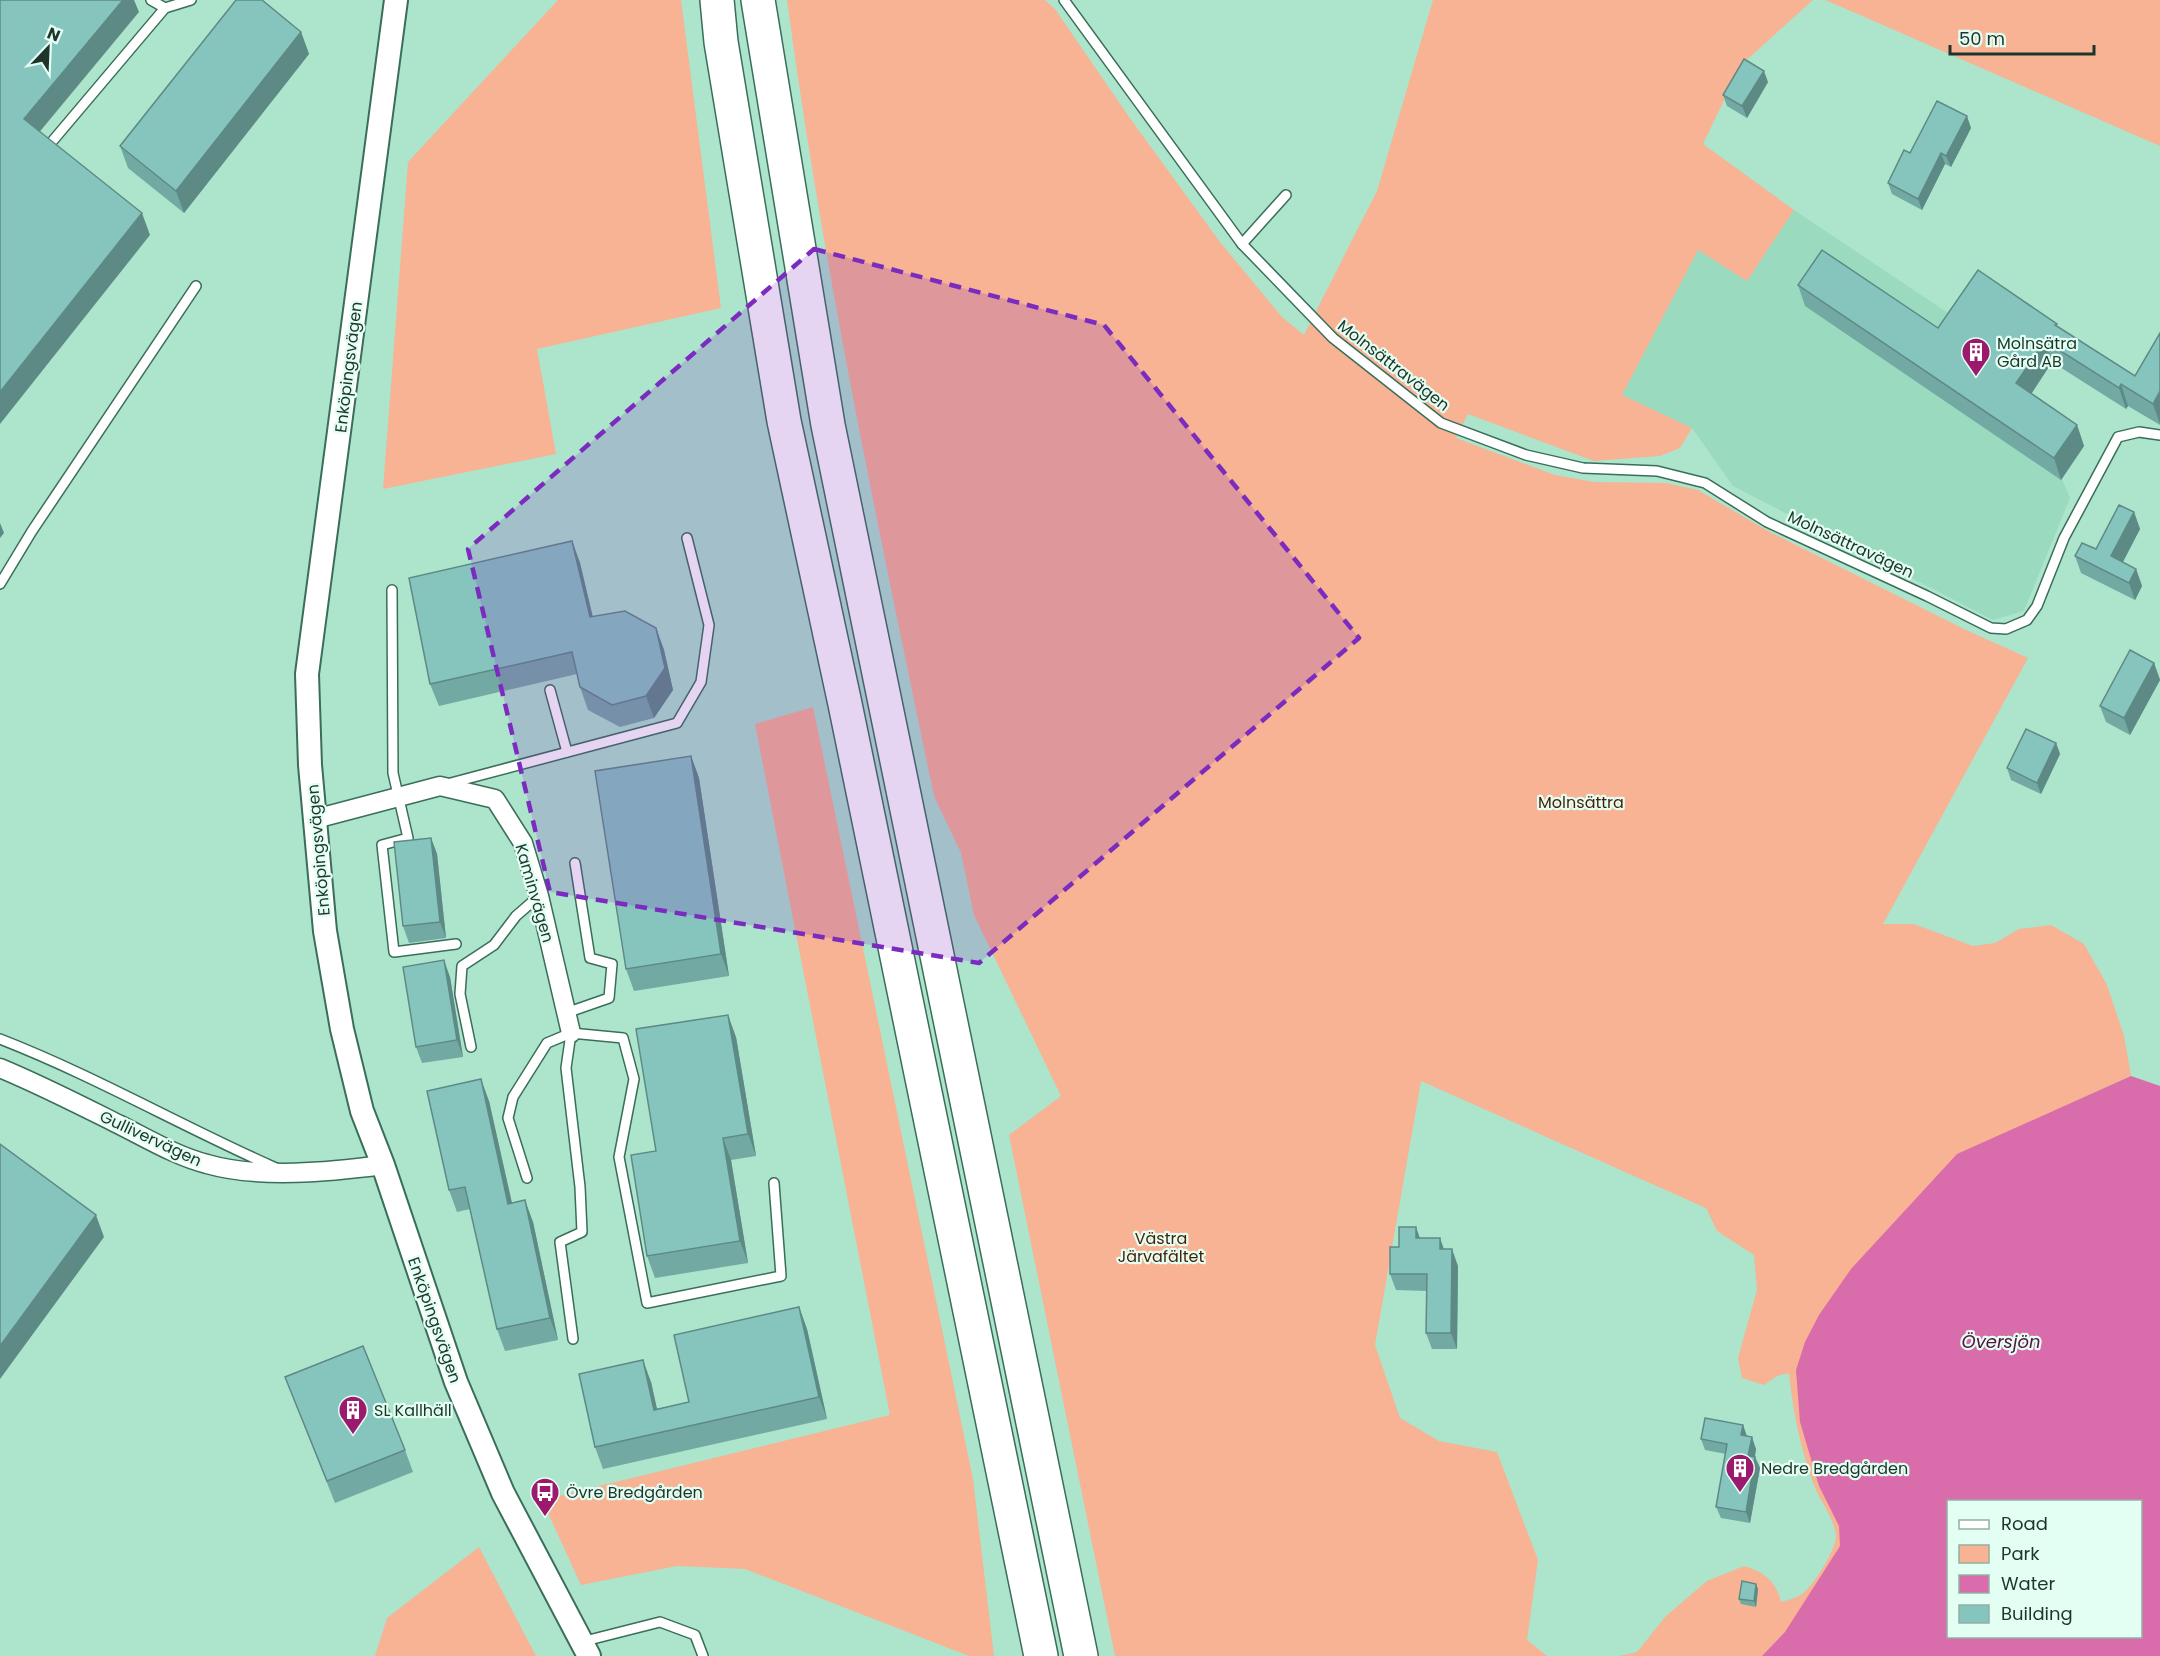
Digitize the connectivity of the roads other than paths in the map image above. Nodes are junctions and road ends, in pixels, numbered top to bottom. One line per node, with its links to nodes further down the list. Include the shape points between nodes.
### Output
1 (151, 0): 7 (lane)
2 (190, 0): 7 (lane)
3 (396, 0): 20 (street, Enköpingsvägen, via 308,674)
4 (717, 0): 36 (highway, via 784,421)
5 (758, 0): 37 (highway, via 828,425)
6 (1064, 0): 10 (lane, Molnsättravägen)
7 (165, 8): 8 (lane)
8 (50, 144)
9 (1286, 195): 10 (lane)
10 (1242, 244): 12 (lane, Molnsättravägen, via 1333,338 1442,423 1526,455 1583,468 1657,471 1705,483 1767,522 1991,628 2006,629 2027,620 2037,606 2064,538 2118,437 2139,432)
11 (196, 286): 14 (lane)
12 (2160, 435)
13 (687, 538): 17 (lane, via 709,625 701,682 677,723)
14 (0, 584)
15 (392, 590): 19 (lane, via 393,773)
16 (550, 690): 17 (lane)
17 (567, 752): 18 (lane)
18 (440, 786): 19 (street, Kaminvägen); 22 (street, Kaminvägen, via 495,799 523,843)
19 (400, 796): 20 (street, Kaminvägen); 23 (lane, via 408,838 382,845 394,952)
20 (315, 819): 29 (street, Enköpingsvägen, via 325,931 342,1029 362,1112)
21 (575, 863): 24 (lane, via 590,958 612,964 609,998)
22 (539, 896): 24 (street, Kaminvägen); 27 (lane, via 516,916 494,945 462,966 460,994)
23 (456, 944)
24 (566, 1013): 25 (street, Kaminvägen)
25 (571, 1033): 31 (lane, via 547,1043 513,1097 508,1118); 32 (lane, via 623,1038 634,1079 619,1157 647,1303 780,1276); 33 (lane, via 566,1068 582,1232 560,1242)
26 (0, 1039): 30 (lane, via 52,1059)
27 (471, 1047)
28 (0, 1068): 30 (street, Gullivervägen, via 207,1165 256,1172)
29 (383, 1165): 30 (street, Gullivervägen); 34 (street, Enköpingsvägen, via 461,1392 503,1493)
30 (283, 1171)
31 (527, 1178)
32 (774, 1183)
33 (573, 1339)
34 (585, 1649): 35 (lane, via 660,1622 695,1635)
35 (703, 1656)
36 (1041, 1656)
37 (1081, 1656)

